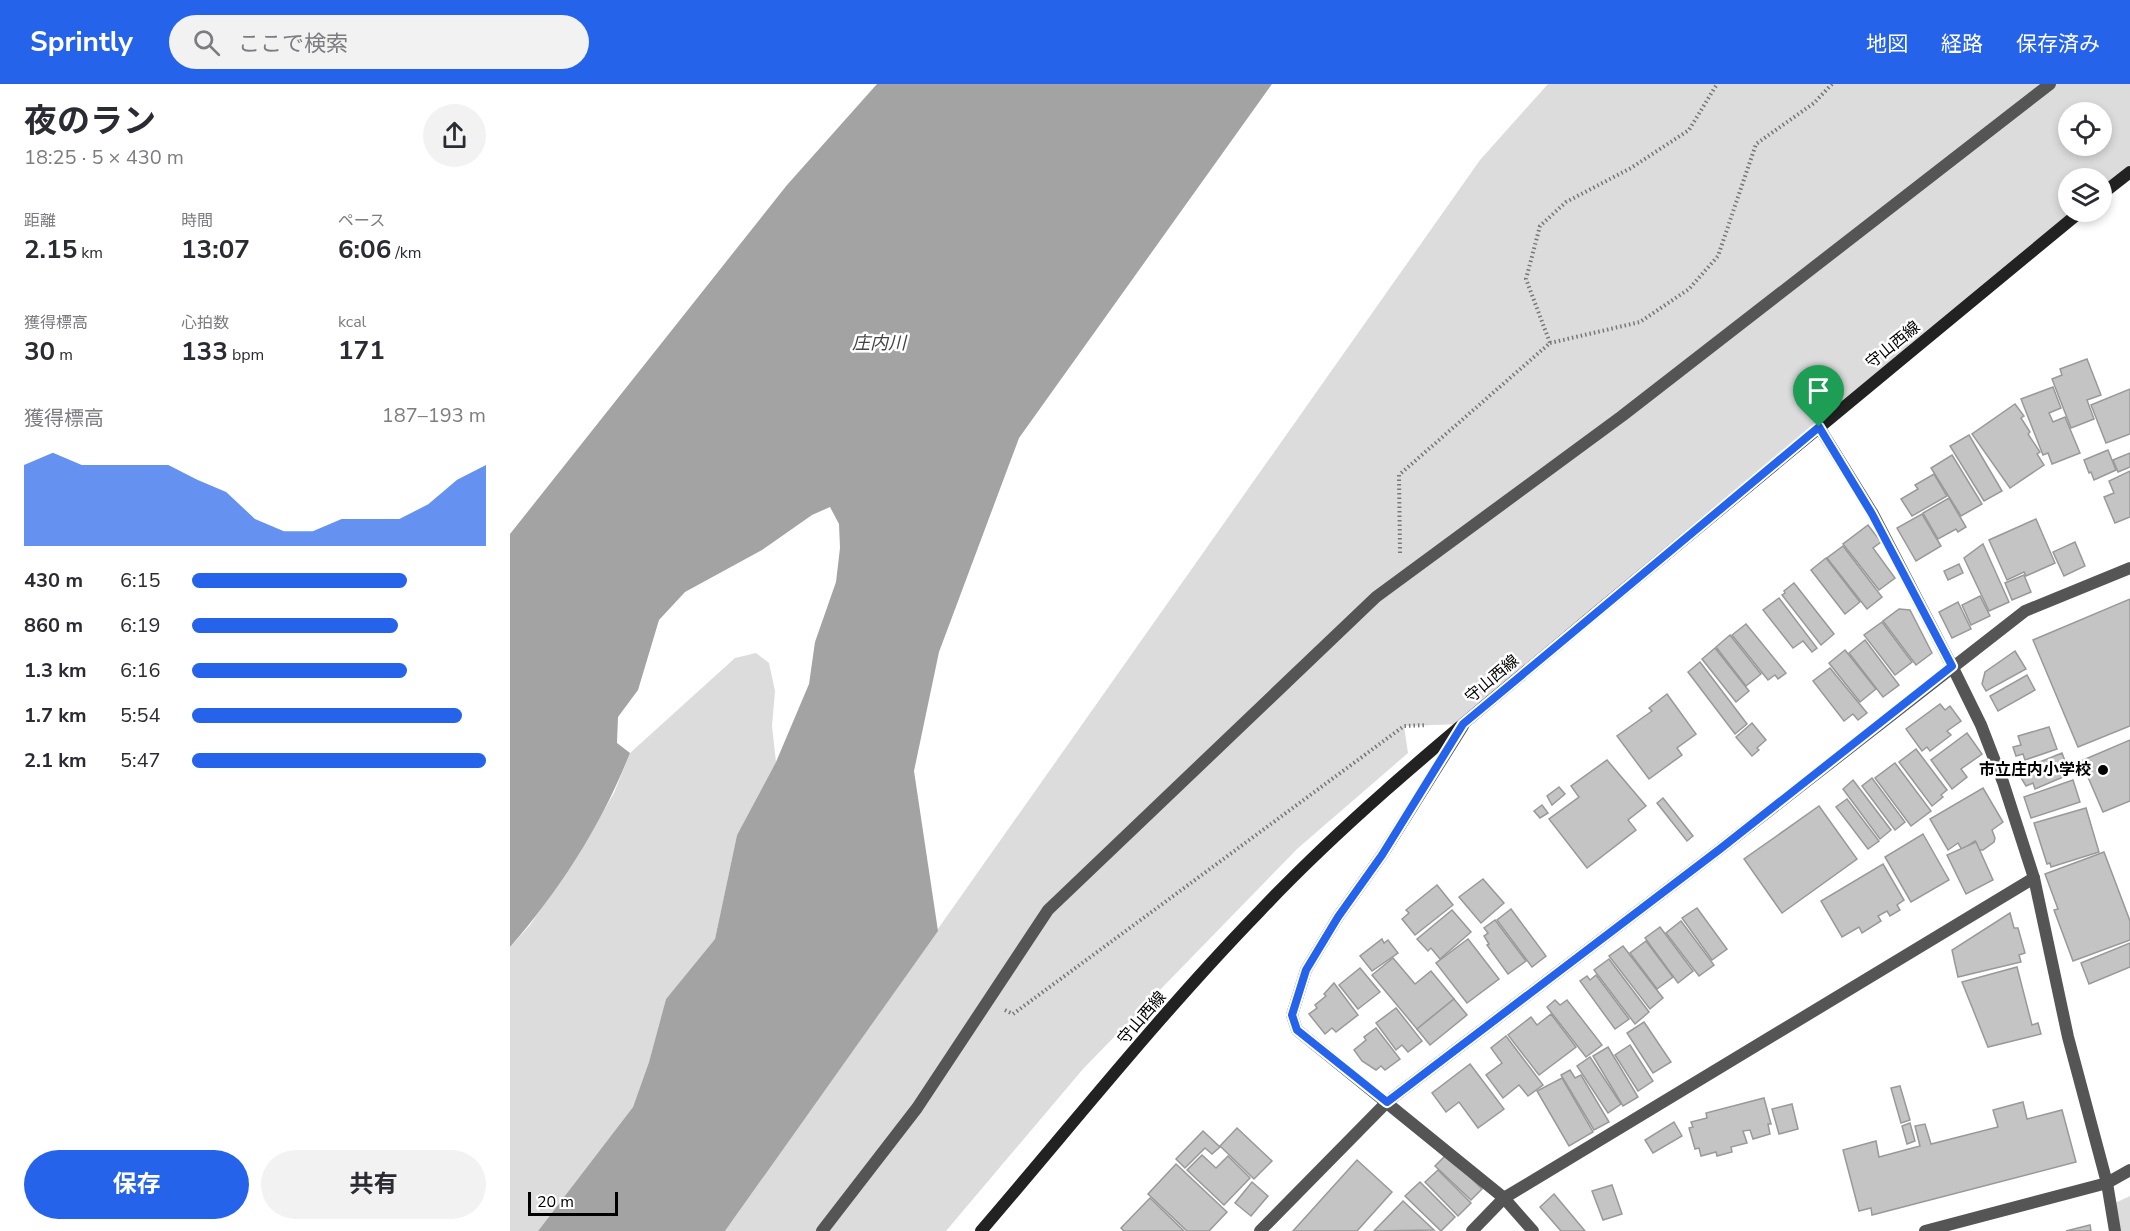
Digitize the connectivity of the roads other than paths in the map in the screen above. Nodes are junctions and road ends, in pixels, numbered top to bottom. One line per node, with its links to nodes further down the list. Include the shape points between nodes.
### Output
1 (2050, 84): 14 (street, via 1622,417 1376,597 1048,910 917,1108)
2 (2130, 172): 3 (main road)
3 (2112, 186)
4 (2068, 222): 5 (main road, 守山西線)
5 (1819, 427): 7 (street, via 1872,514); 8 (main road, 守山西線)
6 (2130, 568): 7 (street, via 2025,611)
7 (1952, 666): 9 (street, via 1988,744); 10 (street, via 1720,849)
8 (1463, 724): 10 (street, via 1306,970 1292,1015 1297,1030); 15 (main road, 守山西線, via 1363,811 1259,911)
9 (2034, 878): 12 (street, via 2068,1037); 13 (street)
10 (1387, 1102): 13 (street); 16 (street)
11 (2130, 1170): 12 (street)
12 (2107, 1183): 19 (street); 20 (street)
13 (1504, 1198): 17 (street); 18 (street)
14 (822, 1231)
15 (981, 1231)
16 (1260, 1231)
17 (1472, 1231)
18 (1533, 1231)
19 (1924, 1231)
20 (2115, 1231)

